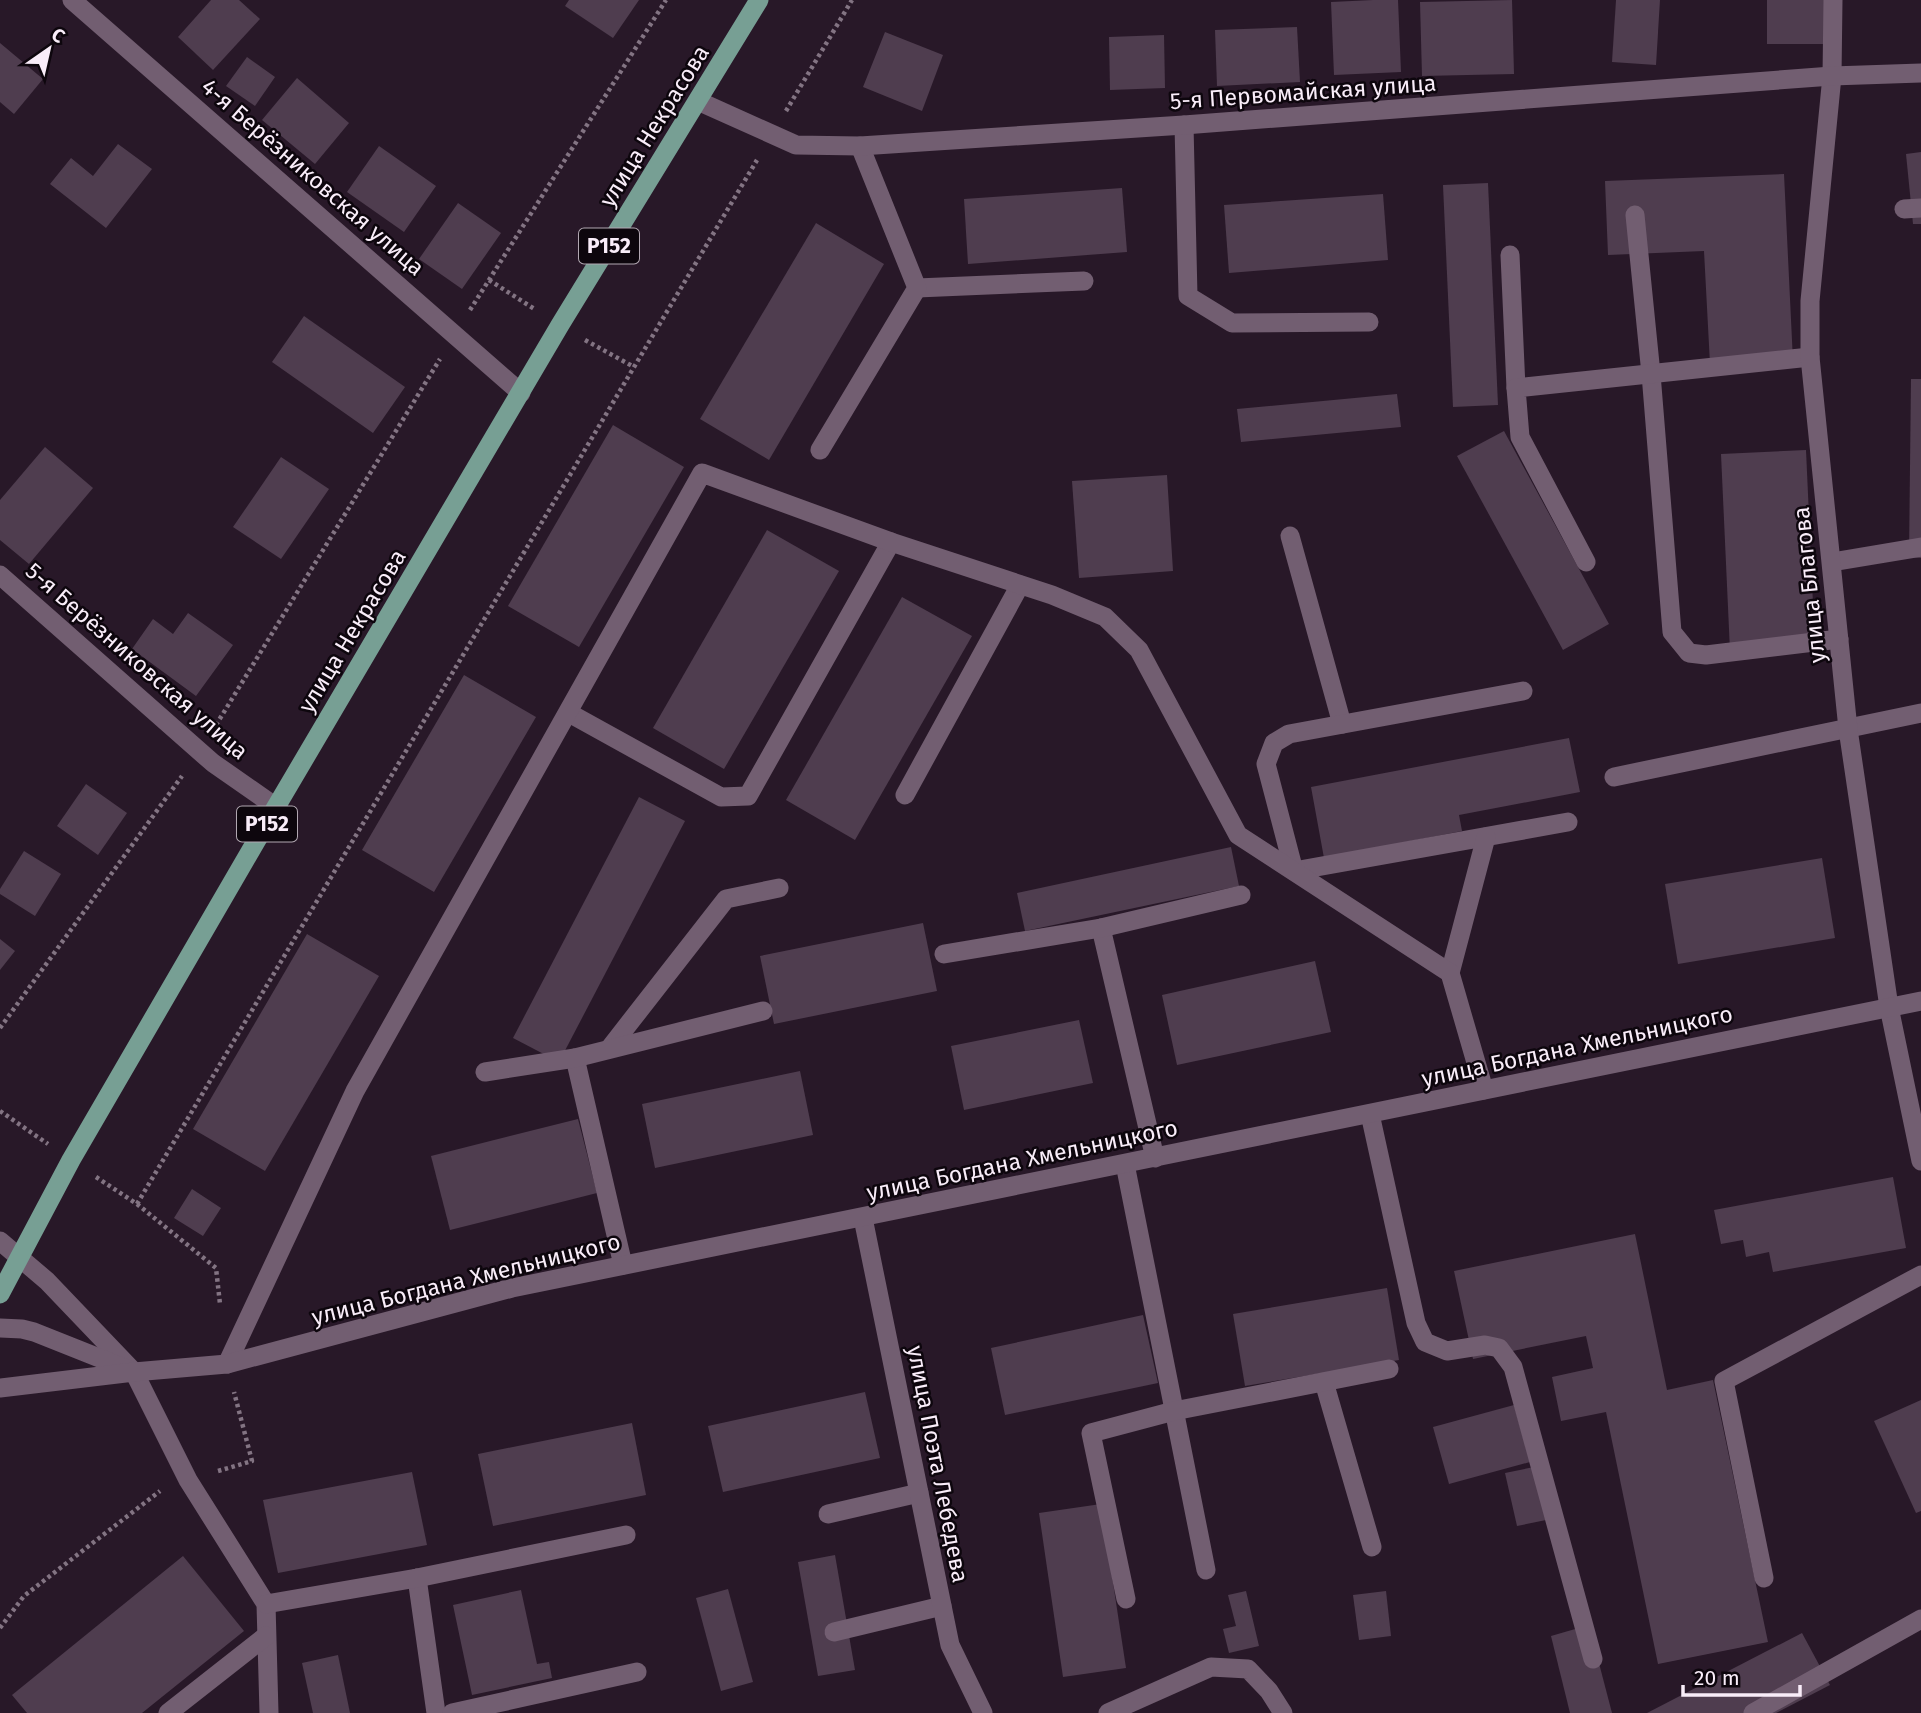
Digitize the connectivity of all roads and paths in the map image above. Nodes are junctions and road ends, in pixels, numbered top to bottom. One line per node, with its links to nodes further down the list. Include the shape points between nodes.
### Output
1 (72, 0): 17 (street, 4-я Берёзниковская улица)
2 (666, 0): 17 (path)
3 (759, 0): 8 (main road, улица Некрасова / Р152)
4 (852, 0): 10 (path)
5 (1833, 0): 7 (street, улица Благова)
6 (1921, 73): 7 (street, 5-я Первомайская улица)
7 (1832, 76): 9 (street, 5-я Первомайская улица); 18 (street, улица Благова, via 1810,301)
8 (698, 102): 10 (street, 5-я Первомайская улица); 21 (main road, улица Некрасова / Р152)
9 (1184, 125): 11 (street, 5-я Первомайская улица); 16 (street, via 1188,296 1231,323)
10 (772, 135): 11 (street, 5-я Первомайская улица, via 796,145); 62 (path)
11 (860, 146): 15 (street)
12 (1635, 215): 19 (street)
13 (1510, 255): 20 (street)
14 (1084, 281): 15 (street)
15 (917, 288): 22 (street)
16 (1369, 322)
17 (456, 334): 21 (street, 4-я Берёзниковская улица); 36 (path)
18 (1810, 357): 19 (street); 27 (street, улица Благова)
19 (1651, 374): 20 (street); 30 (street, via 1672,632 1689,653 1706,655)
20 (1516, 388): 26 (street, via 1520,437)
21 (521, 393): 39 (main road, улица Некрасова / Р152)
22 (820, 450)
23 (1290, 537): 34 (street)
24 (891, 542): 29 (street); 32 (street, via 702,473); 32 (street, via 748,796 721,797)
25 (1921, 547): 27 (street)
26 (1586, 562)
27 (1832, 562): 30 (street, улица Благова)
28 (0, 575): 36 (street, 5-я Берёзниковская улица)
29 (1020, 585): 38 (street); 42 (street, via 1105,617 1139,650 1238,835)
30 (1839, 639): 35 (street, улица Благова)
31 (1523, 691): 34 (street)
32 (569, 713): 71 (street, via 355,1091)
33 (1921, 713): 35 (street)
34 (1342, 724): 42 (street, via 1289,734 1274,743 1266,764)
35 (1848, 729): 37 (street); 49 (street, улица Благова)
36 (199, 752): 39 (street, 5-я Берёзниковская улица); 51 (path)
37 (1614, 777)
38 (905, 795)
39 (276, 807): 59 (main road, улица Некрасова / Р152)
40 (1568, 822): 41 (street)
41 (1486, 837): 42 (street); 47 (street)
42 (1294, 871): 47 (street)
43 (779, 888): 52 (street, via 726,899)
44 (1241, 895): 45 (street)
45 (1101, 928): 46 (street); 58 (street)
46 (944, 954)
47 (1450, 973): 55 (street)
48 (1921, 1001): 49 (street, улица Богдана Хмельницкого)
49 (1889, 1007): 55 (street, улица Богдана Хмельницкого); 60 (street, улица Благова)
50 (763, 1011): 52 (street)
51 (0, 1028)
52 (608, 1049): 53 (street)
53 (575, 1058): 54 (street); 66 (street)
54 (485, 1072)
55 (1484, 1090): 57 (street, улица Богдана Хмельницкого)
56 (0, 1111): 59 (path)
57 (1370, 1114): 58 (street, улица Богдана Хмельницкого); 93 (street, via 1416,1323 1425,1342 1447,1351 1485,1345 1499,1348 1513,1367)
58 (1155, 1158): 61 (street, улица Богдана Хмельницкого)
59 (71, 1160): 62 (path); 65 (main road, улица Некрасова / Р152)
60 (1921, 1161)
61 (1125, 1164): 63 (street, улица Богдана Хмельницкого); 76 (street)
62 (137, 1204): 67 (path)
63 (863, 1218): 66 (street, улица Богдана Хмельницкого); 79 (street, улица Поэта Лебедева)
64 (0, 1241): 65 (street)
65 (19, 1259): 69 (main road, улица Некрасова / Р152); 73 (street)
66 (623, 1265): 71 (street, улица Богдана Хмельницкого, via 512,1288)
67 (216, 1268)
68 (1921, 1275): 85 (street, via 1724,1381)
69 (0, 1294)
70 (0, 1328): 73 (street, улица Богдана Хмельницкого, via 34,1332)
71 (227, 1364): 73 (street, улица Богдана Хмельницкого)
72 (1389, 1369): 74 (street)
73 (134, 1372): 75 (street, улица Богдана Хмельницкого); 78 (street)
74 (1324, 1382): 76 (street); 82 (street)
75 (0, 1388)
76 (1174, 1411): 83 (street); 86 (street, via 1091,1433)
77 (252, 1461): 78 (path)
78 (188, 1480): 87 (street); 90 (path, via 160,1491 24,1596)
79 (919, 1493): 80 (street); 88 (street, улица Поэта Лебедева)
80 (828, 1514)
81 (626, 1535): 84 (street)
82 (1372, 1547)
83 (1206, 1570)
84 (417, 1578): 87 (street); 97 (street)
85 (1764, 1578)
86 (1126, 1599)
87 (266, 1604): 92 (street)
88 (942, 1606): 91 (street); 99 (street, улица Поэта Лебедева, via 950,1645)
89 (1921, 1619): 102 (street)
90 (0, 1628)
91 (834, 1632)
92 (267, 1636): 95 (street); 96 (street)
93 (1593, 1658)
94 (637, 1672): 98 (street)
95 (168, 1713)
96 (269, 1713)
97 (436, 1713)
98 (452, 1713)
99 (983, 1713)
100 (1108, 1713): 101 (street, via 1211,1667 1248,1669)
101 (1283, 1713)
102 (1753, 1713)

